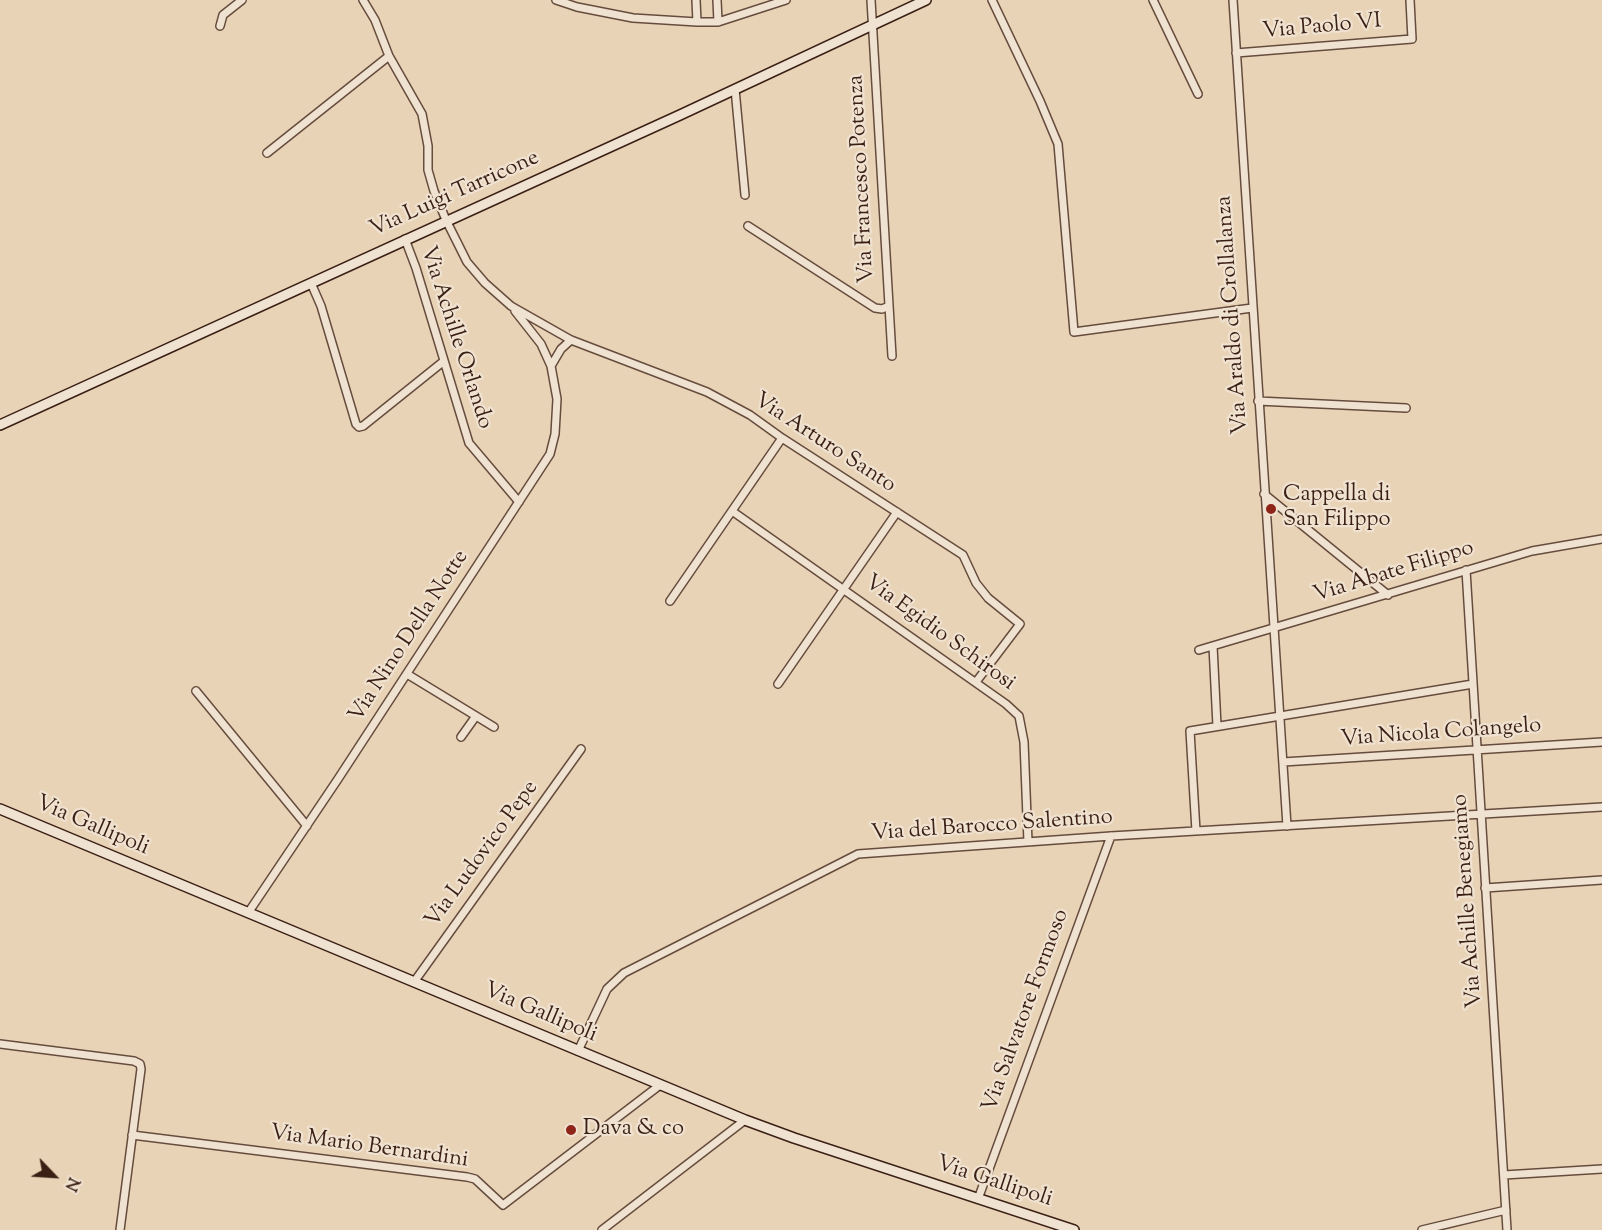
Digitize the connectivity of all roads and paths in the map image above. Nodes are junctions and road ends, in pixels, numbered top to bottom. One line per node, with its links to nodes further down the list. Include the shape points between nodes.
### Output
1 (242, 0): 16 (street, via 224,15)
2 (363, 0): 18 (street, Via Arturo Santo)
3 (556, 0): 13 (street, via 633,18)
4 (696, 0): 13 (street)
5 (717, 0): 14 (street)
6 (786, 0): 14 (street)
7 (872, 0): 15 (street, Via Francesco Potenza)
8 (926, 0): 15 (main road, Via Luigi Tarricone)
9 (992, 0): 29 (street, via 1058,144 1074,332)
10 (1153, 0): 20 (street)
11 (1233, 0): 17 (street, Via Araldo di Crollalanza)
12 (1410, 0): 17 (street, Via Paolo VI, via 1412,39)
13 (697, 22): 14 (street)
14 (718, 22)
15 (872, 25): 19 (main road, Via Luigi Tarricone); 28 (street, Via Francesco Potenza)
16 (220, 26)
17 (1236, 52): 29 (street, Via Araldo di Crollalanza)
18 (389, 56): 21 (street); 23 (street, Via Arturo Santo, via 422,114 428,170)
19 (735, 89): 22 (street); 23 (main road, Via Luigi Tarricone)
20 (1198, 94)
21 (267, 153)
22 (745, 195)
23 (446, 220): 25 (main road, Via Luigi Tarricone); 27 (street, Via Arturo Santo, via 467,262)
24 (748, 226): 28 (street, via 875,308)
25 (405, 239): 26 (main road, Via Luigi Tarricone); 32 (street, Via Achille Orlando)
26 (311, 283): 32 (street, via 359,427); 36 (main road, Via Luigi Tarricone)
27 (511, 306): 30 (street, Via Arturo Santo); 33 (street, Via Arturo Santo, via 541,344)
28 (889, 306): 31 (street, Via Francesco Potenza)
29 (1252, 308): 34 (street, Via Araldo di Crollalanza)
30 (571, 340): 33 (street); 37 (street, Via Arturo Santo, via 707,392)
31 (892, 356)
32 (444, 361): 39 (street, Via Achille Orlando, via 469,443)
33 (551, 366): 39 (street, Via Nino Della Notte, via 557,399 555,434 550,454)
34 (1258, 401): 35 (street); 38 (street, Via Araldo di Crollalanza)
35 (1406, 408)
36 (0, 425)
37 (782, 438): 40 (street); 41 (street, Via Arturo Santo)
38 (1264, 494): 45 (street); 47 (street, Via Araldo di Crollalanza)
39 (519, 502): 50 (street, Via Nino Della Notte)
40 (732, 511): 44 (street, Via Egidio Schirosi); 46 (street)
41 (896, 515): 44 (street); 51 (street, Via Arturo Santo, via 963,555 976,584 1020,624)
42 (1602, 539): 43 (street, Via Abate Filippo, via 1532,551)
43 (1466, 570): 45 (street, Via Abate Filippo); 53 (street, Via Achille Benegiamo)
44 (845, 588): 51 (street, Via Egidio Schirosi); 52 (street)
45 (1388, 595): 47 (street, Via Abate Filippo)
46 (670, 601)
47 (1273, 628): 48 (street, Via Abate Filippo); 56 (street, Via Araldo di Crollalanza)
48 (1212, 646): 49 (street, Via Abate Filippo); 57 (street)
49 (1199, 650)
50 (407, 674): 55 (street); 67 (street, Via Nino Della Notte)
51 (976, 682): 71 (street, Via Egidio Schirosi, via 1019,716 1024,742)
52 (778, 684)
53 (1473, 684): 56 (street); 62 (street, Via Achille Benegiamo)
54 (196, 691): 67 (street)
55 (476, 716): 58 (street); 59 (street)
56 (1280, 716): 57 (street); 63 (street, Via Araldo di Crollalanza)
57 (1217, 726): 69 (street, via 1190,731)
58 (494, 727)
59 (461, 737)
60 (1602, 742): 62 (street, Via Nicola Colangelo)
61 (581, 749): 75 (street, Via Ludovico Pepe)
62 (1477, 750): 63 (street, Via Nicola Colangelo); 66 (street, Via Achille Benegiamo)
63 (1283, 762): 68 (street, Via Araldo di Crollalanza)
64 (1602, 807): 66 (street, Via del Barocco Salentino)
65 (0, 809): 74 (main road, Via Gallipoli)
66 (1481, 814): 68 (street, Via del Barocco Salentino); 73 (street, Via Achille Benegiamo)
67 (307, 826): 74 (street, Via Nino Della Notte)
68 (1287, 826): 69 (street, Via del Barocco Salentino)
69 (1196, 831): 70 (street, Via del Barocco Salentino)
70 (1111, 836): 71 (street, Via del Barocco Salentino); 83 (street, Via Salvatore Formoso)
71 (1028, 842): 77 (street, Via del Barocco Salentino, via 858,854 624,973 608,989)
72 (1602, 880): 73 (street)
73 (1485, 888): 82 (street, Via Achille Benegiamo)
74 (248, 913): 75 (main road, Via Gallipoli)
75 (414, 982): 77 (main road, Via Gallipoli)
76 (0, 1044): 80 (street, via 140,1064)
77 (578, 1051): 78 (main road, Via Gallipoli)
78 (660, 1085): 79 (main road, Via Gallipoli); 80 (street, Via Mario Bernardini, via 503,1205 475,1179 467,1177)
79 (745, 1120): 83 (main road, Via Gallipoli); 86 (street)
80 (132, 1135): 85 (street)
81 (1602, 1169): 82 (street)
82 (1504, 1175): 84 (street, Via Achille Benegiamo)
83 (978, 1199): 87 (main road, Via Gallipoli)
84 (1506, 1210): 88 (street); 89 (street, Via Achille Benegiamo)
85 (120, 1230)
86 (602, 1230)
87 (1074, 1230)
88 (1422, 1230)
89 (1507, 1230)

